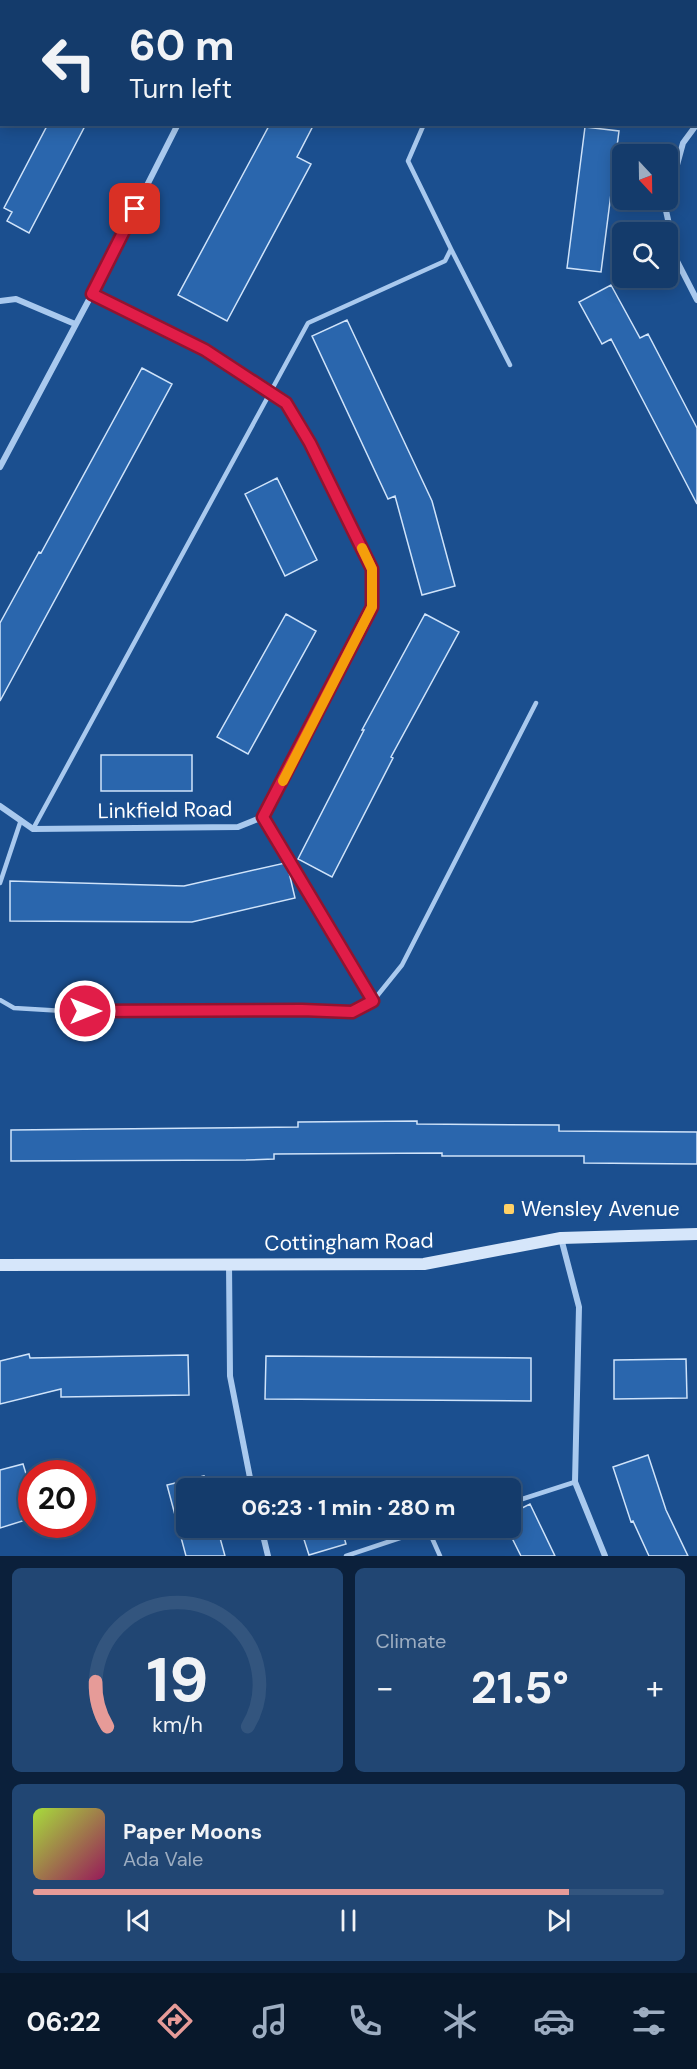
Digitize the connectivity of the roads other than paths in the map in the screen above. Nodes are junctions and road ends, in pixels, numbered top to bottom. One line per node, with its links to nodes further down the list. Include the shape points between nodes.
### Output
1 (177, 126): 7 (street)
2 (423, 126): 6 (lane, via 408,161)
3 (696, 126): 4 (street, via 684,143)
4 (678, 163)
5 (666, 210): 8 (street, via 677,261)
6 (451, 249): 11 (lane); 12 (lane, via 446,261 308,323)
7 (92, 294): 10 (street); 12 (street, Linkfield Road, via 205,350)
8 (697, 300)
9 (0, 301): 10 (street, via 16,299)
10 (75, 324): 13 (street)
11 (510, 364)
12 (271, 393): 16 (street, Linkfield Road, via 286,403 310,443 372,569 372,607); 18 (lane)
13 (0, 466)
14 (536, 703): 21 (lane, via 402,965)
15 (0, 806): 17 (street)
16 (263, 817): 18 (street, Linkfield Road, via 238,827); 21 (lane)
17 (21, 820): 18 (street); 19 (lane)
18 (33, 829)
19 (0, 884)
20 (0, 1000): 21 (lane, via 14,1008 64,1011 352,1012)
21 (373, 1001)
22 (697, 1234): 23 (main road, Cottingham Road)
23 (561, 1238): 24 (main road, Cottingham Road, via 424,1264); 27 (street, via 579,1307)
24 (229, 1263): 25 (main road, Cottingham Road); 26 (street, via 230,1376)
25 (0, 1265)
26 (250, 1478)
27 (575, 1482): 28 (lane); 35 (street)
28 (521, 1499)
29 (264, 1538): 32 (street)
30 (401, 1538): 33 (lane)
31 (434, 1538): 34 (lane)
32 (268, 1556)
33 (346, 1556)
34 (440, 1556)
35 (605, 1556)

